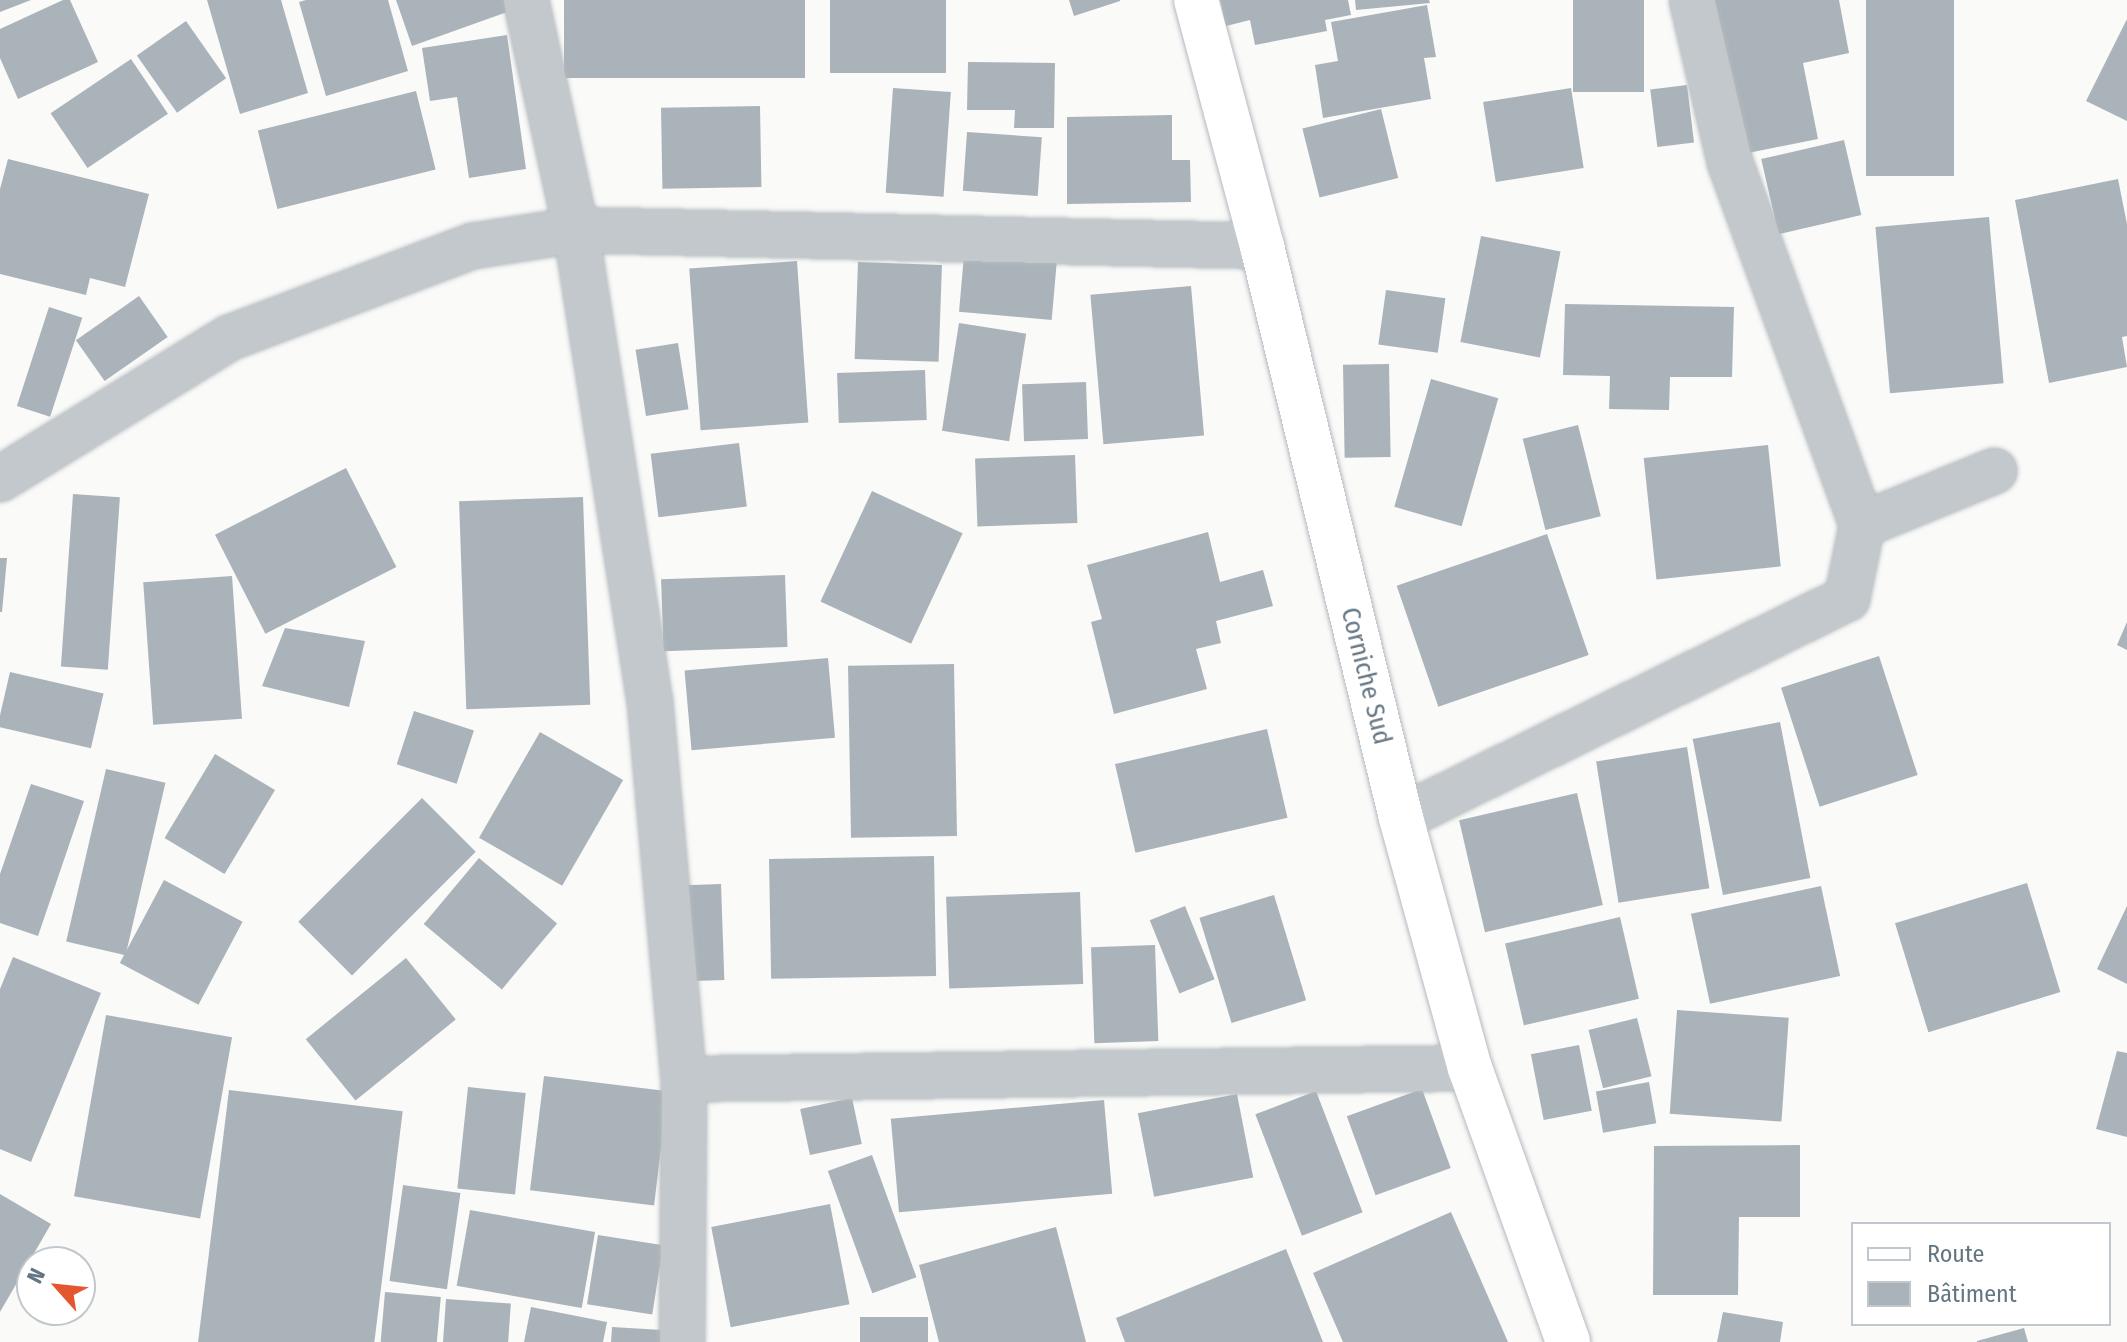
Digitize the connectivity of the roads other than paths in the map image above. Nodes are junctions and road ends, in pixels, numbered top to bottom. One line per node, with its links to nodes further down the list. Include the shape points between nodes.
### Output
1 (526, 0): 4 (street)
2 (1196, 0): 5 (main road, Corniche Sud)
3 (1692, 0): 8 (street, via 1730,162)
4 (576, 230): 5 (street); 7 (street, via 473,246 229,338); 11 (street, via 650,701)
5 (1262, 246): 9 (main road, Corniche Sud)
6 (1994, 471): 8 (street)
7 (0, 479)
8 (1862, 525): 9 (street, via 1847,599)
9 (1401, 818): 10 (main road, Corniche Sud)
10 (1470, 1068): 11 (street); 13 (main road, Corniche Sud)
11 (684, 1079): 12 (street)
12 (682, 1342)
13 (1568, 1342)

